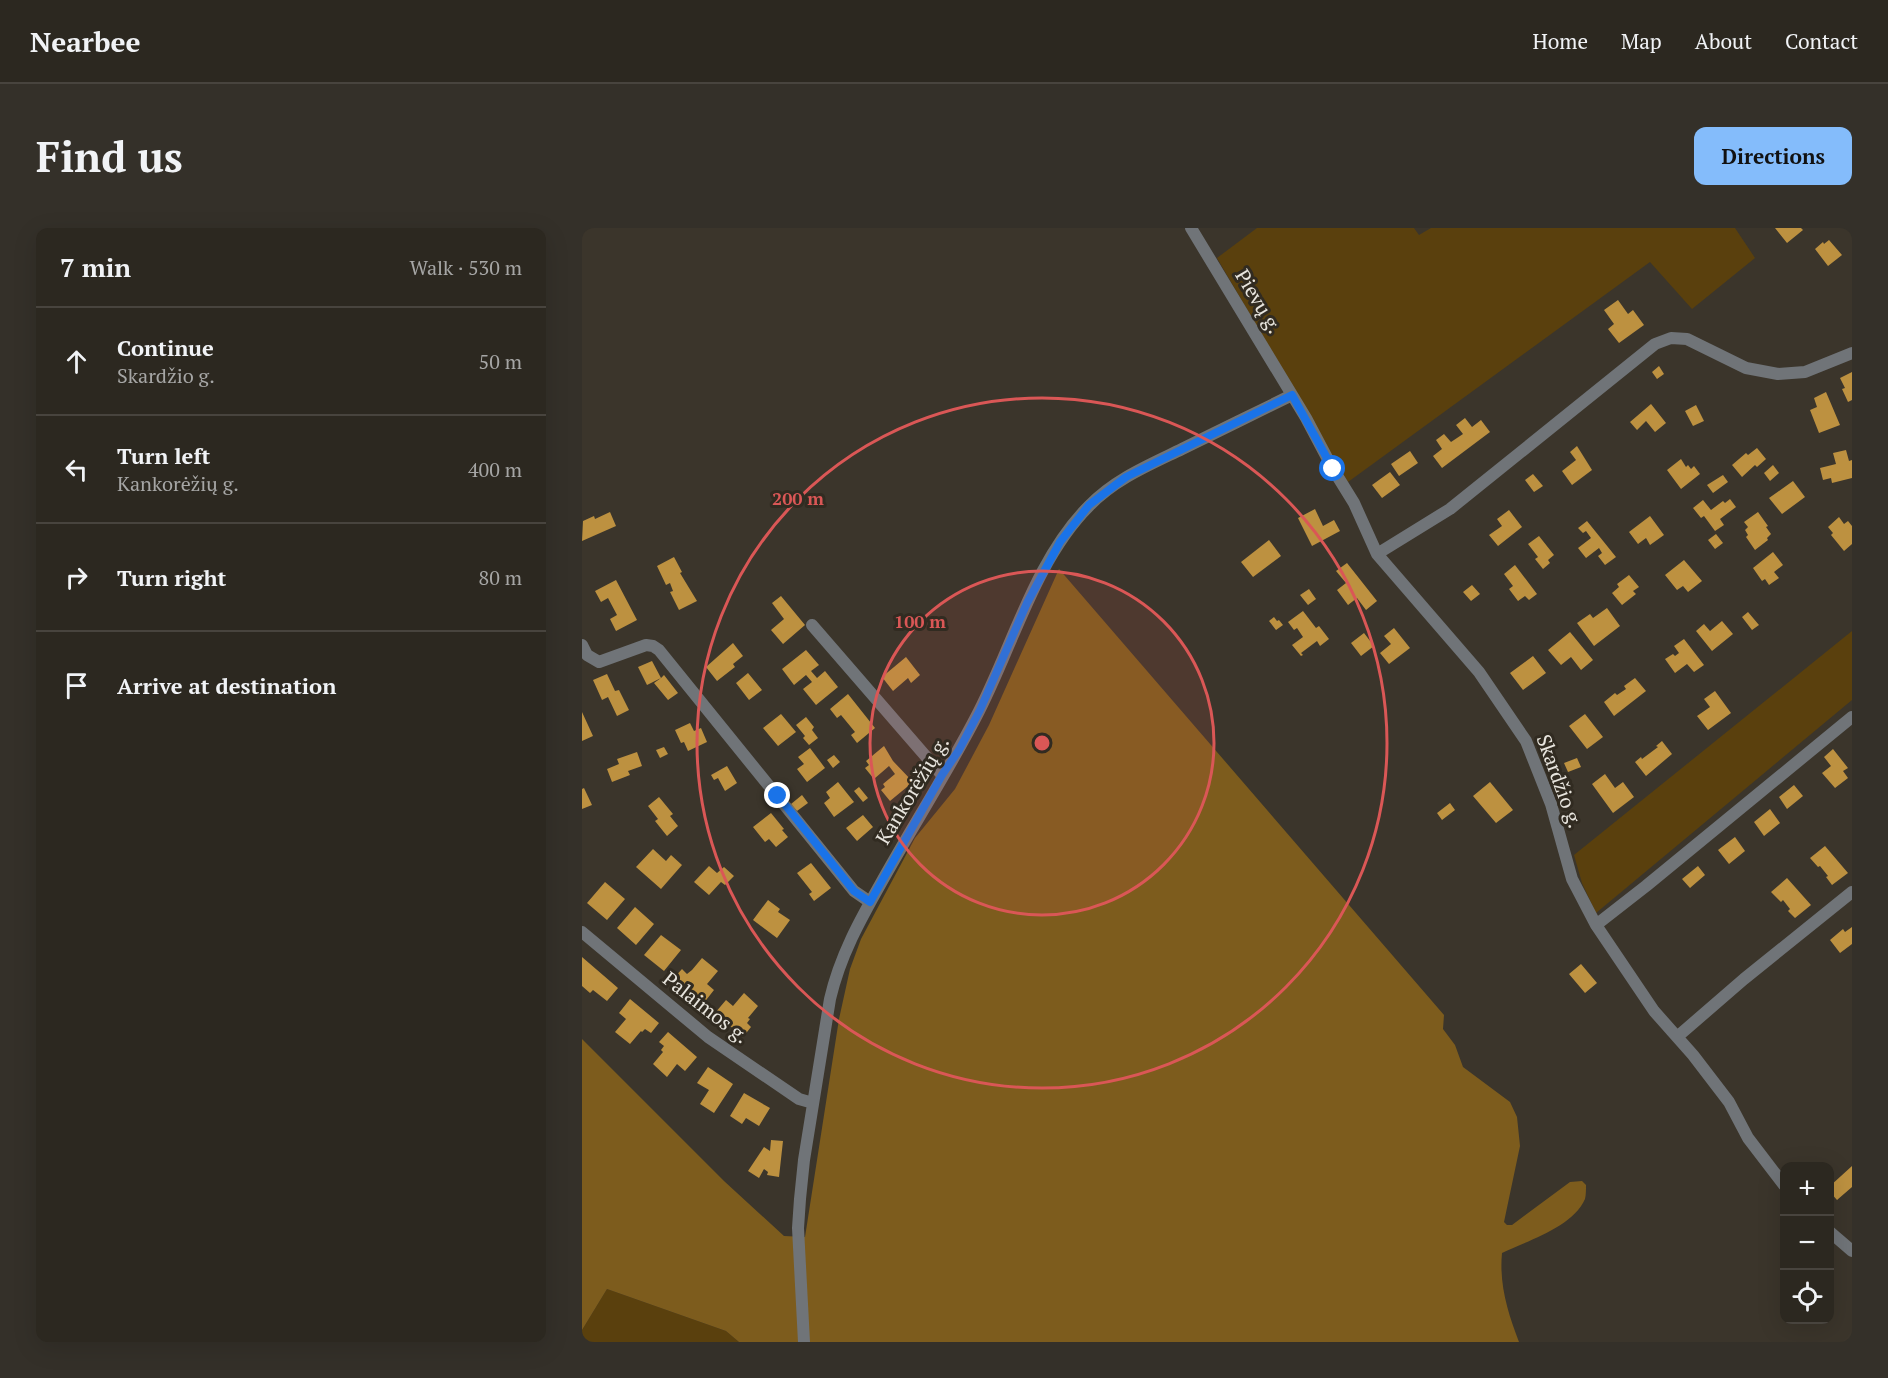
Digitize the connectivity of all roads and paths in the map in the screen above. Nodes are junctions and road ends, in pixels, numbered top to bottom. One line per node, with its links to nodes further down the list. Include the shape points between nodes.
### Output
1 (1191, 228): 3 (street, Pievų g.)
2 (1852, 352): 4 (street, via 1805,372 1778,374 1746,368 1687,339 1671,338 1655,344 1450,509)
3 (1292, 395): 4 (street, Skardžio g., via 1354,503); 8 (street, Kankorėžių g., via 1126,477 1089,505 1060,542 1027,603 980,710)
4 (1377, 554): 11 (street, Skardžio g., via 1479,672 1527,741 1551,804 1572,879)
5 (812, 625): 8 (street)
6 (582, 645): 10 (street, via 587,655 599,662 646,645 659,650 854,891)
7 (1852, 717): 11 (street)
8 (942, 775): 10 (street, Kankorėžių g.)
9 (1852, 892): 13 (street)
10 (870, 902): 14 (street, Kankorėžių g., via 835,976)
11 (1596, 925): 13 (street, Skardžio g., via 1654,1011)
12 (582, 932): 14 (street, Palaimos g., via 708,1037 798,1100)
13 (1677, 1037): 15 (street, Skardžio g., via 1729,1102 1748,1138)
14 (813, 1103): 18 (street, Kankorėžių g., via 798,1228)
15 (1780, 1179)
16 (1834, 1235): 17 (street)
17 (1852, 1251)
18 (804, 1342)

